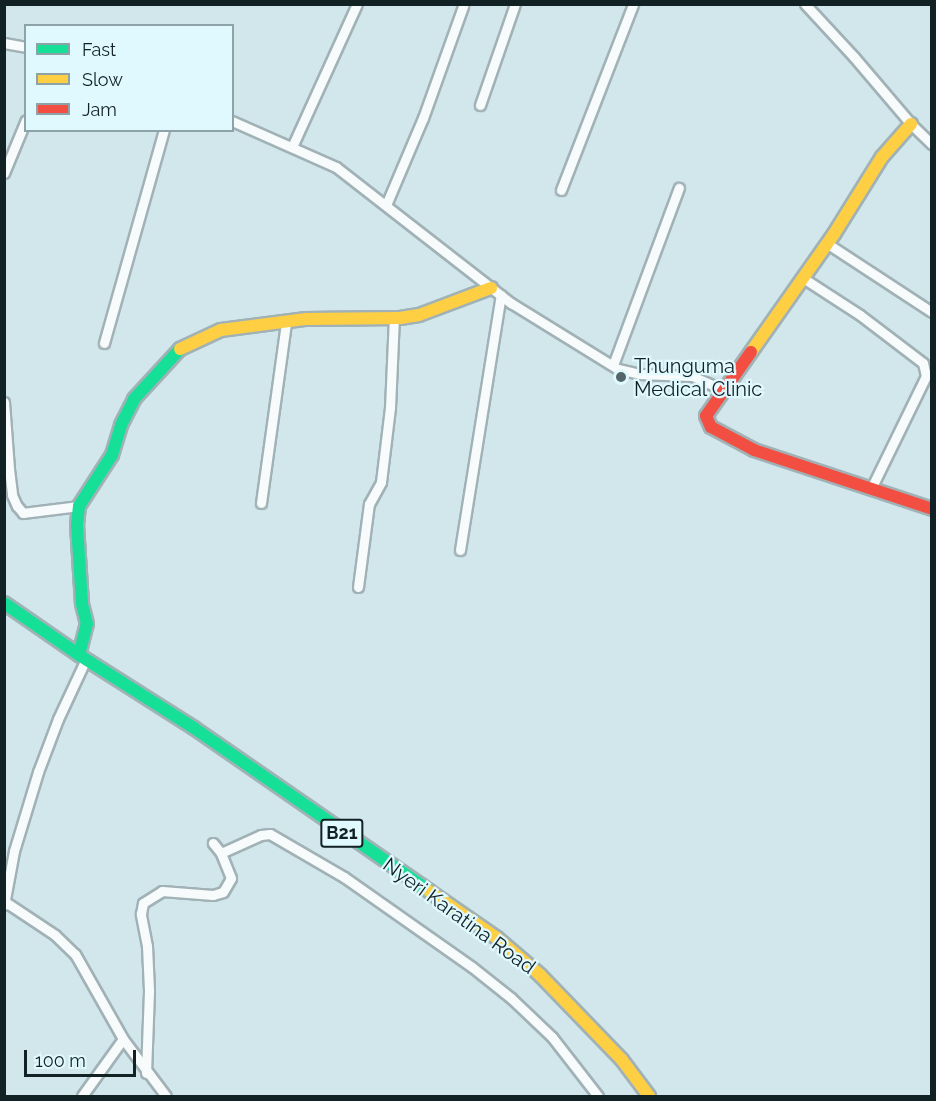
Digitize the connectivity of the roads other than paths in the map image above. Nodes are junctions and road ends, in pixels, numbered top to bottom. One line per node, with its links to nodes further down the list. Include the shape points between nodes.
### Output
1 (357, 4): 14 (street)
2 (515, 4): 8 (street)
3 (633, 4): 17 (street)
4 (806, 4): 10 (street)
5 (463, 6): 18 (street, via 423,118)
6 (4, 44): 7 (street)
7 (24, 47)
8 (480, 105)
9 (234, 122): 14 (street)
10 (911, 124): 13 (street); 19 (main road, via 882,157)
11 (24, 125): 15 (street)
12 (163, 132): 25 (street)
13 (932, 144)
14 (292, 147): 18 (street, via 336,167)
15 (4, 173)
16 (679, 188): 26 (street)
17 (561, 190)
18 (386, 205): 21 (street)
19 (828, 243): 20 (main road); 22 (street)
20 (803, 278): 27 (main road); 29 (street, via 923,363 926,376)
21 (496, 292): 23 (main road, via 419,315); 26 (street); 33 (street)
22 (932, 312)
23 (394, 318): 24 (main road); 34 (street, via 390,408 381,482 369,504)
24 (286, 322): 30 (street); 31 (main road, via 221,330 182,348 169,359 134,399 112,455)
25 (104, 343)
26 (613, 365): 27 (street, via 628,372 692,376)
27 (724, 391): 29 (main road, via 706,416 706,422 722,435 754,450)
28 (4, 402): 31 (street, via 12,495 17,506 23,513)
29 (871, 489): 32 (main road)
30 (261, 503)
31 (79, 506): 36 (main road, via 82,604 87,624)
32 (932, 509)
33 (460, 550)
34 (358, 587)
35 (4, 603): 36 (main road, Nyeri Karatina Road / B21)
36 (82, 657): 39 (street, via 38,772 14,851); 45 (main road, Nyeri Karatina Road / B21, via 194,728 497,938 578,1013)
37 (213, 843): 38 (street)
38 (221, 853): 41 (street, via 231,878 223,892 213,895 162,891 143,903 149,990); 44 (street, via 261,834 270,834 344,878 511,998 552,1037)
39 (5, 903): 40 (street, via 55,935 75,954)
40 (123, 1039): 41 (street); 42 (street)
41 (146, 1073): 43 (street)
42 (82, 1096)
43 (166, 1096)
44 (598, 1096)
45 (649, 1096)

